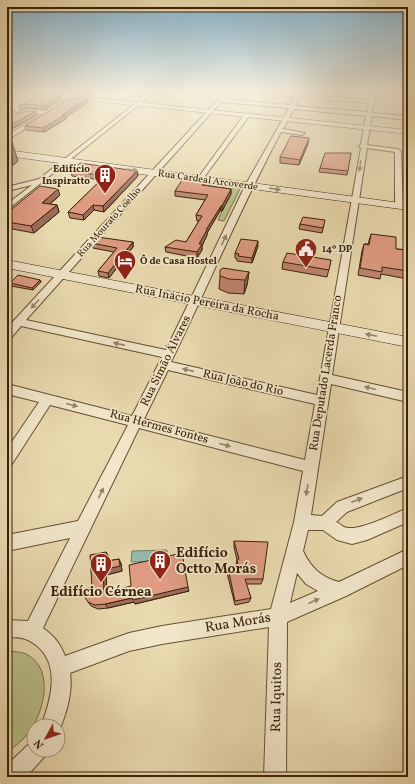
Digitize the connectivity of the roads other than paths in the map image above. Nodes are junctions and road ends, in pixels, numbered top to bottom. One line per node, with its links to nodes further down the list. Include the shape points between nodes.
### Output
1 (367, 128): 11 (street, Rua Deputado Lacerda Franco)
2 (22, 129): 10 (street)
3 (106, 129): 13 (street)
4 (194, 129): 14 (street, Rua Mourato Coelho)
5 (237, 129): 15 (street)
6 (373, 129): 8 (main road)
7 (279, 130): 9 (street); 17 (street, Rua Simão Álvares)
8 (408, 132)
9 (302, 133)
10 (7, 138)
11 (362, 146): 19 (street, Rua Deputado Lacerda Franco, one-way to 19); 20 (street, via 398,151)
12 (7, 153): 13 (main road, Rua Cardeal Arcoverde)
13 (66, 161): 14 (main road, Rua Cardeal Arcoverde, one-way to 14); 16 (street)
14 (154, 172): 15 (main road, Rua Cardeal Arcoverde); 23 (street, Rua Mourato Coelho)
15 (200, 179): 17 (main road, Rua Cardeal Arcoverde)
16 (43, 180): 18 (street); 21 (street)
17 (249, 186): 19 (main road, Rua Cardeal Arcoverde, one-way to 19); 24 (street, Rua Simão Álvares, one-way to 17)
18 (7, 189)
19 (355, 200): 20 (main road, Rua Cardeal Arcoverde); 26 (street, Rua Deputado Lacerda Franco)
20 (404, 206)
21 (7, 208)
22 (7, 264): 23 (main road, Rua Inácio Pereira da Rocha)
23 (62, 275): 24 (main road, Rua Inácio Pereira da Rocha); 25 (street, Rua Mourato Coelho, one-way to 25)
24 (196, 301): 26 (main road, Rua Inácio Pereira da Rocha); 29 (street, Rua Simão Álvares)
25 (25, 323): 27 (street, Rua Mourato Coelho); 29 (street, Rua João do Rio, one-way to 25)
26 (334, 327): 28 (main road, Rua Inácio Pereira da Rocha, one-way to 26); 30 (street, Rua Deputado Lacerda Franco)
27 (7, 335)
28 (408, 342)
29 (163, 358): 34 (street, Rua João do Rio, one-way to 29); 35 (street, Rua Simão Álvares)
30 (325, 378): 32 (street, one-way to 30); 34 (street, Rua Deputado Lacerda Franco)
31 (7, 389): 33 (street, Rua Hermes Fontes)
32 (408, 397)
33 (47, 399): 35 (street, Rua Hermes Fontes, one-way to 35); 36 (street)
34 (321, 401): 37 (street, Rua Deputado Lacerda Franco)
35 (136, 421): 37 (street, Rua Hermes Fontes, one-way to 37); 42 (street, Rua Simão Álvares, one-way to 35)
36 (7, 460)
37 (310, 467): 40 (street, Rua Deputado Lacerda Franco, one-way to 40)
38 (408, 482): 41 (street, one-way to 38, via 342,506)
39 (408, 515): 41 (street, via 352,536 342,535)
40 (302, 522): 41 (street); 44 (street, Rua Deputado Lacerda Franco)
41 (326, 523)
42 (83, 528): 43 (street); 49 (street, Rua Simão Álvares)
43 (7, 543)
44 (295, 552): 46 (street, via 314,581); 47 (street, Rua Deputado Lacerda Franco)
45 (408, 557): 46 (street, Rua Morás)
46 (340, 590): 47 (street, Rua Morás, one-way to 46)
47 (278, 617): 50 (street, Rua Morás, via 129,642); 54 (street, Rua Iquitos)
48 (7, 629): 49 (street)
49 (32, 631): 50 (street, via 44,639 54,651)
50 (60, 668): 51 (street, via 62,688)
51 (55, 718)
52 (29, 758): 53 (street, via 16,772)
53 (7, 777)
54 (275, 777)

